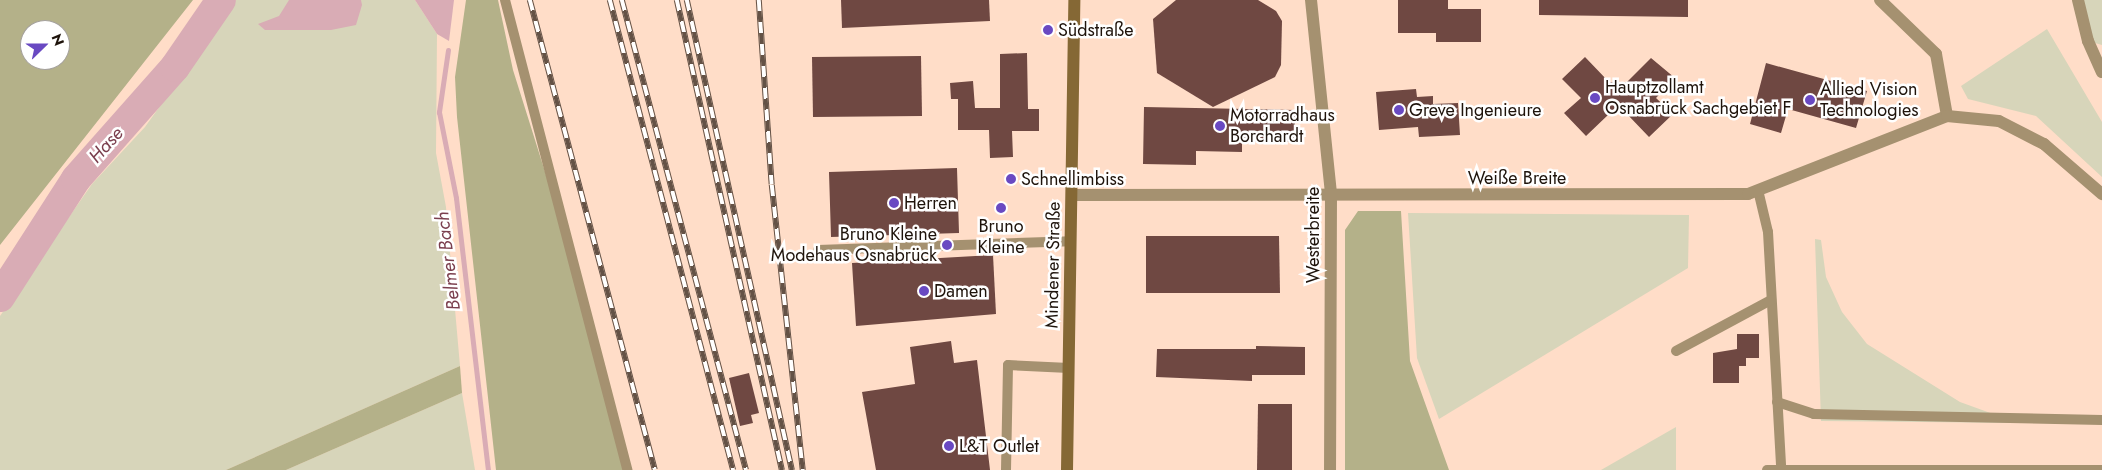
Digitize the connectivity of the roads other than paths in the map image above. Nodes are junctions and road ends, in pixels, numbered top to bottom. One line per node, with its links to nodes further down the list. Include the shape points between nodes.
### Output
1 (505, 0): 20 (lane)
2 (1074, 0): 11 (main road, Mindener Straße)
3 (1311, 0): 9 (street, Westerbreite)
4 (1880, 0): 7 (street, via 1936,54)
5 (2078, 0): 6 (street, via 2088,41)
6 (2102, 72)
7 (1947, 116): 8 (street, Weiße Breite); 10 (street, via 1999,121 2044,144)
8 (1758, 190): 9 (street, Weiße Breite, via 1748,194 1620,196); 14 (lane, via 1768,232)
9 (1332, 194): 11 (street, Weiße Breite); 23 (street, Westerbreite)
10 (2102, 194)
11 (1072, 195): 12 (main road, Mindener Straße)
12 (1071, 240): 13 (lane); 16 (main road, Mindener Straße)
13 (818, 250)
14 (1771, 300): 15 (lane); 17 (lane)
15 (1676, 350)
16 (1069, 368): 21 (lane, via 1008,365); 22 (main road, Mindener Straße)
17 (1777, 402): 18 (lane, via 1814,414); 19 (lane)
18 (2102, 420)
19 (1781, 468): 24 (lane); 25 (lane)
20 (627, 470)
21 (1006, 470)
22 (1067, 470)
23 (1330, 470)
24 (1768, 470)
25 (2102, 470)

